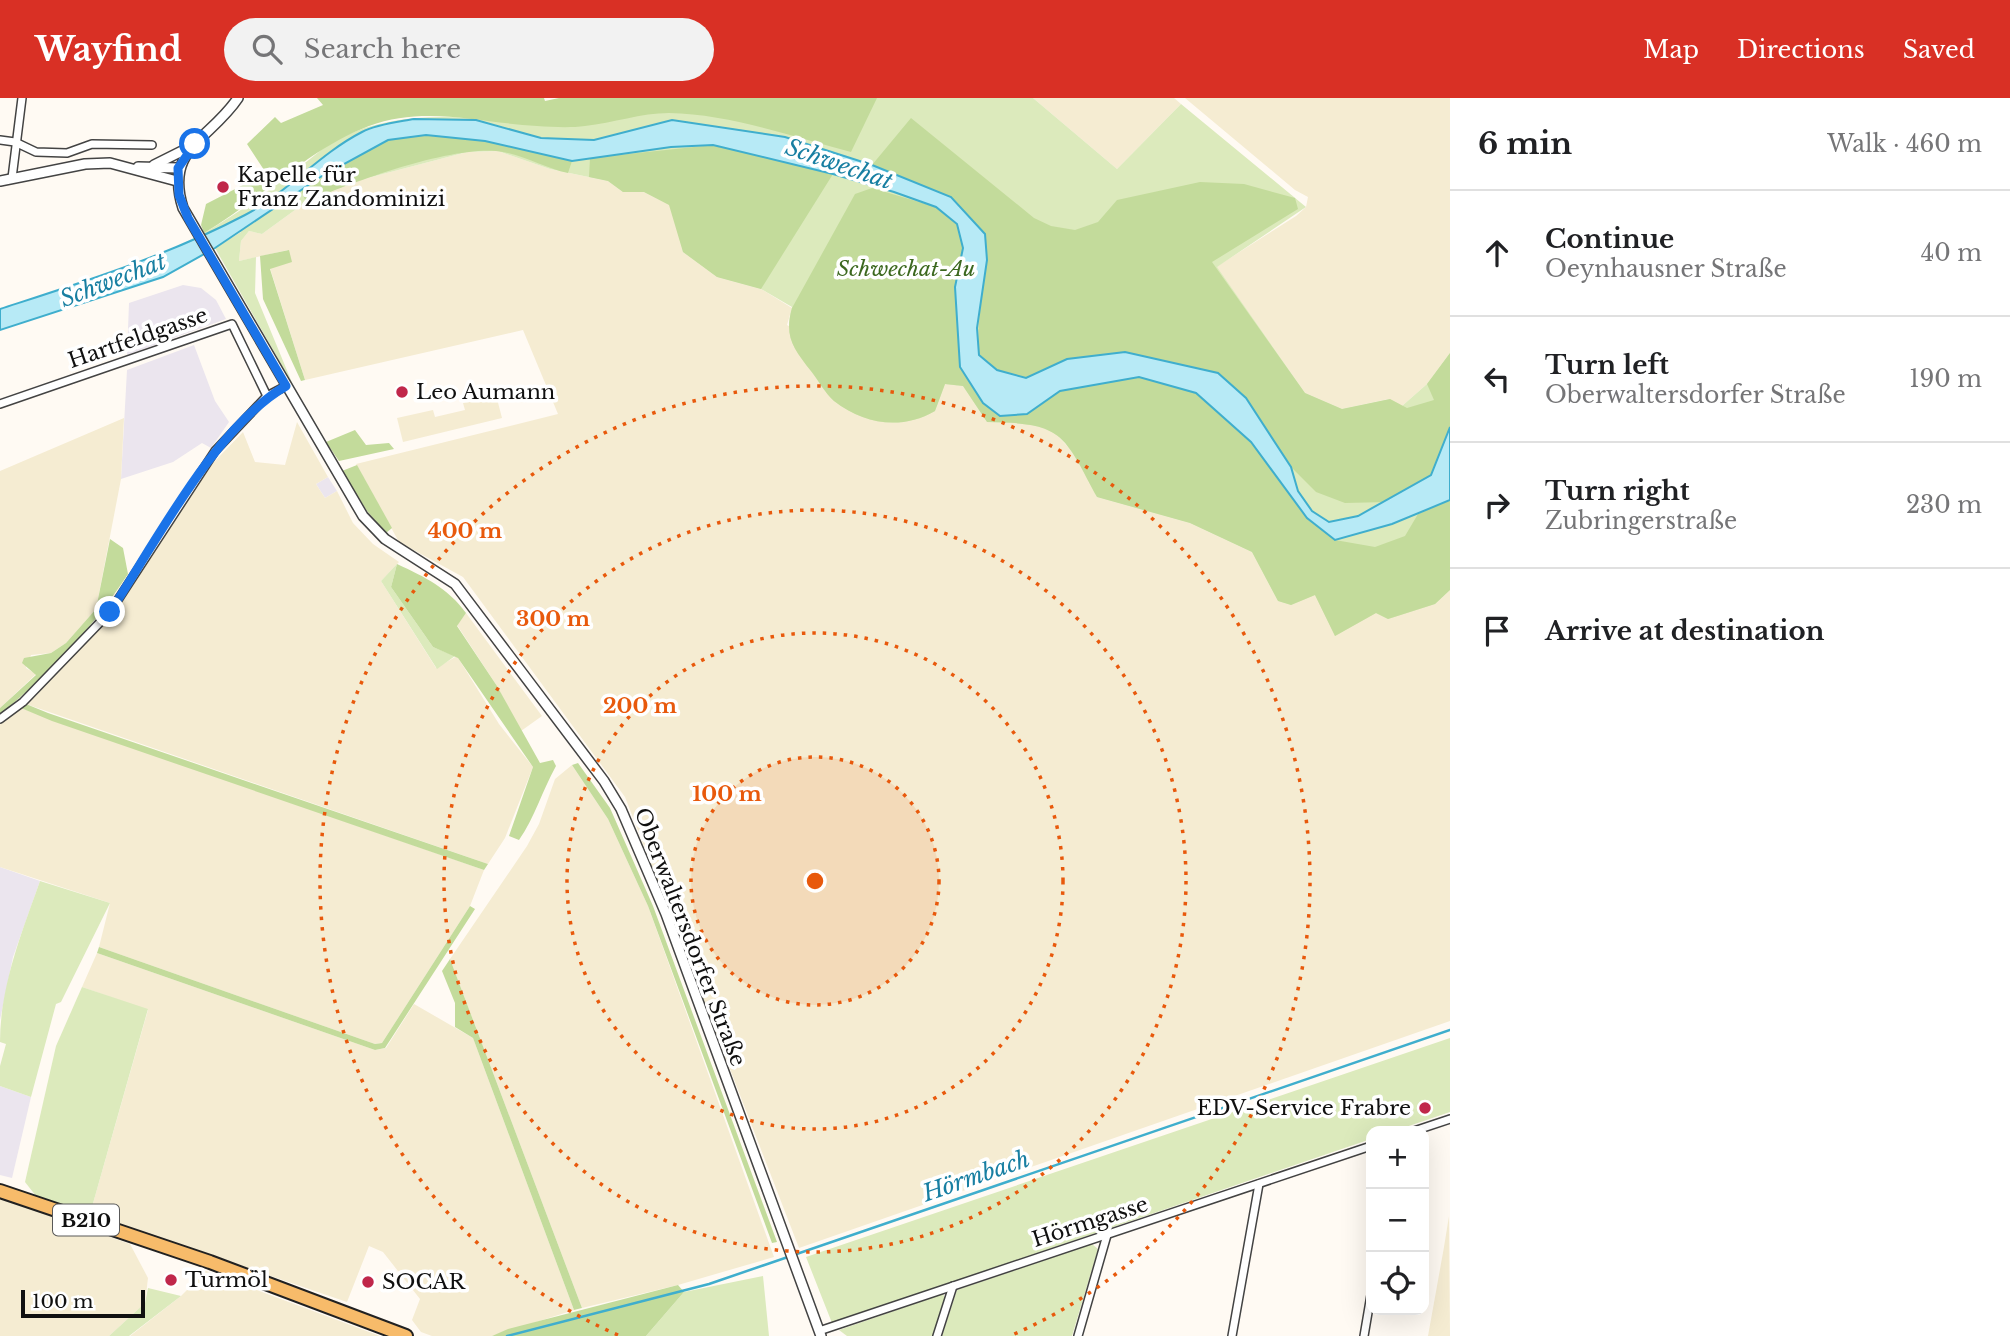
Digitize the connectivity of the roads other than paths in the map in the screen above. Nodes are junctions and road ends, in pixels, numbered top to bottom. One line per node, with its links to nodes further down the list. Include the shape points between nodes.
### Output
1 (22, 98): 4 (street)
2 (238, 98): 6 (street)
3 (0, 140): 4 (street)
4 (15, 142): 5 (street, via 36,152 67,153 92,144); 10 (street)
5 (152, 145)
6 (193, 145): 7 (street); 9 (street)
7 (153, 166): 8 (street); 9 (street)
8 (133, 168): 10 (street, via 85,164); 12 (street)
9 (178, 168): 12 (street)
10 (12, 178): 11 (street)
11 (0, 181)
12 (177, 181): 13 (street, Oberwaltersdorfer Straße, via 191,222)
13 (286, 386): 14 (street); 25 (street, Oberwaltersdorfer Straße, via 363,516 385,540 455,584 621,809 666,914)
14 (267, 396): 15 (street, Hartfeldgasse, via 232,324); 16 (street, via 215,451 110,612 23,702)
15 (0, 404)
16 (0, 719)
17 (1450, 1119): 18 (street)
18 (1429, 1126)
19 (1366, 1148): 20 (street, Hörmgasse)
20 (1259, 1184): 22 (street, Hörmgasse); 29 (street)
21 (0, 1191): 26 (main road, B210, via 199,1258)
22 (1107, 1235): 23 (street, Hörmgasse); 28 (street)
23 (953, 1286): 25 (street, Hörmgasse); 27 (street)
24 (1368, 1315): 30 (street)
25 (820, 1334)
26 (406, 1336)
27 (937, 1336)
28 (1078, 1336)
29 (1232, 1336)
30 (1364, 1336)

